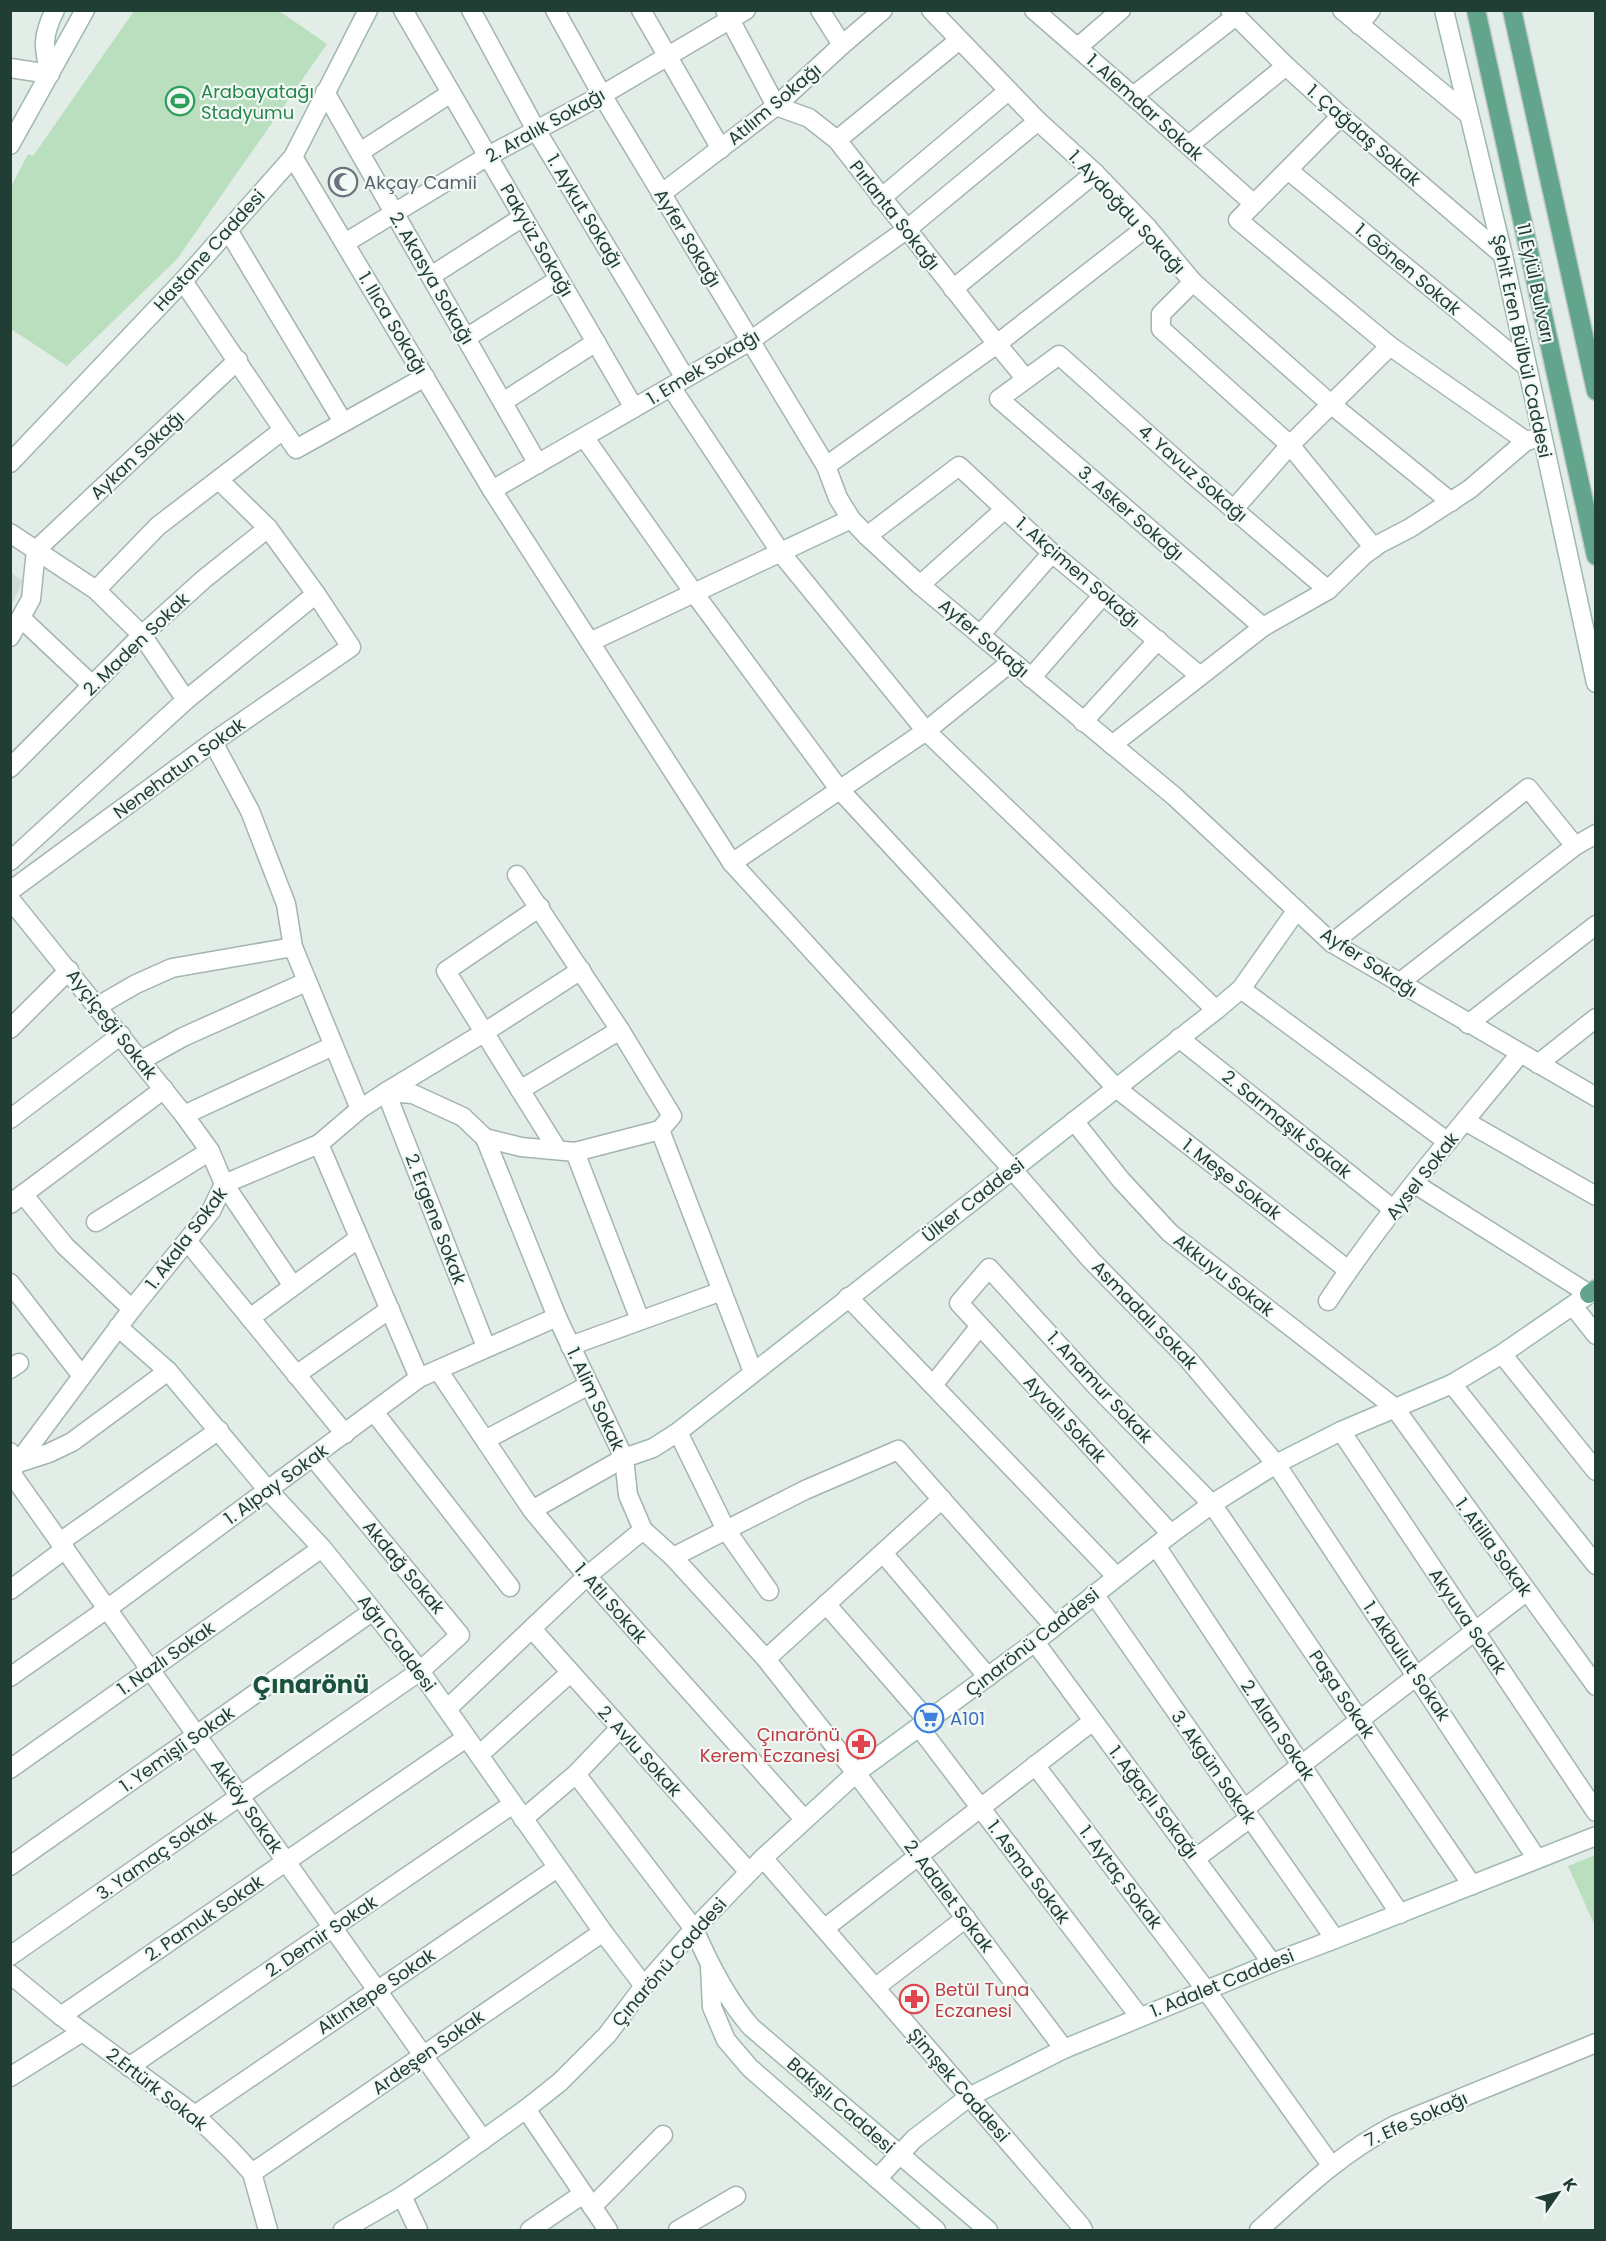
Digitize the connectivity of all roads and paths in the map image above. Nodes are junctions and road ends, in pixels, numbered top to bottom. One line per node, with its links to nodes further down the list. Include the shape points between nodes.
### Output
1 (55, 10): 28 (street, via 44,37)
2 (85, 10): 28 (street)
3 (368, 10): 30 (street, Hastane Caddesi)
4 (403, 10): 31 (street, Pakyüz Sokağı)
5 (471, 10): 38 (street, 1. Aykut Sokağı)
6 (555, 10): 32 (street, Ayfer Sokağı)
7 (641, 10): 25 (street)
8 (746, 10): 20 (street, 2. Aralık Sokağı)
9 (820, 10): 23 (street)
10 (883, 10): 23 (street, Atılım Sokağı)
11 (931, 10): 22 (street, 1. Aydoğdu Sokağı)
12 (1034, 10): 24 (street, 1. Alemdar Sokak)
13 (1121, 10): 24 (street)
14 (1342, 10): 21 (street)
15 (1371, 10): 21 (street)
16 (1444, 10): 35 (street, Şehit Eren Bülbül Caddesi)
17 (1476, 10): 98 (main road, 11 Eylül Bulvarı)
18 (1512, 10): 73 (main road, 11 Eylül Bulvarı)
19 (1233, 13): 26 (street, 1. Çağdaş Sokak); 33 (street)
20 (728, 16): 25 (street, 2. Aralık Sokağı); 34 (street)
21 (1359, 25): 35 (street)
22 (958, 41): 29 (street, 1. Aydoğdu Sokağı); 39 (street)
23 (842, 45): 34 (street, Atılım Sokağı)
24 (1078, 47): 33 (street, 1. Alemdar Sokak)
25 (667, 57): 32 (street, 2. Aralık Sokağı); 42 (street)
26 (1286, 66): 36 (street, 1. Çağdaş Sokak); 41 (street)
27 (10, 68): 28 (street)
28 (50, 74): 40 (street)
29 (1008, 91): 37 (street, 1. Aydoğdu Sokağı); 49 (street)
30 (325, 92): 43 (street, 2. Akasya Sokağı); 45 (street, Hastane Caddesi)
31 (451, 93): 43 (street); 44 (street, Pakyüz Sokağı)
32 (602, 94): 38 (street, 2. Aralık Sokağı); 48 (street, Ayfer Sokağı)
33 (1133, 96): 41 (street, 1. Alemdar Sokak)
34 (776, 106): 39 (street, Pırlanta Sokağı, via 809,118); 42 (street, Atılım Sokağı)
35 (1468, 114): 57 (street, Şehit Eren Bülbül Caddesi)
36 (1341, 116): 46 (street); 57 (street, 1. Çağdaş Sokak)
37 (1038, 121): 47 (street, 1. Aydoğdu Sokağı); 55 (street, 1. Emek Sokağı)
38 (536, 130): 44 (street, 2. Aralık Sokağı); 72 (street, 1. Aykut Sokağı)
39 (837, 140): 49 (street, Pırlanta Sokağı)
40 (10, 145)
41 (1189, 145): 50 (street, 1. Alemdar Sokak)
42 (721, 149): 48 (street, Atılım Sokağı)
43 (360, 152): 51 (street, 2. Akasya Sokağı)
44 (488, 156): 51 (street, 2. Aralık Sokağı); 52 (street, Pakyüz Sokağı)
45 (293, 157): 54 (street, Hastane Caddesi); 56 (street, 1. Ilıca Sokağı)
46 (1288, 170): 50 (street); 69 (street, 1. Gönen Sokak)
47 (1095, 173): 53 (street, 1. Aydoğdu Sokağı); 62 (street)
48 (661, 194): 64 (street, Ayfer Sokağı)
49 (881, 198): 55 (street, Pırlanta Sokağı)
50 (1254, 204): 67 (street, via 1238,220)
51 (394, 213): 56 (street, 2. Aralık Sokağı); 58 (street, 2. Akasya Sokağı)
52 (523, 217): 58 (street); 59 (street, Pakyüz Sokağı)
53 (1147, 227): 61 (street, 1. Aydoğdu Sokağı); 66 (street)
54 (228, 230): 60 (street, Hastane Caddesi); 77 (street)
55 (906, 230): 62 (street, Pırlanta Sokağı); 64 (street, 1. Emek Sokağı)
56 (345, 243): 70 (street, 1. Ilıca Sokağı)
57 (1503, 255): 69 (street, Şehit Eren Bülbül Caddesi)
58 (431, 276): 63 (street, 2. Akasya Sokağı)
59 (559, 279): 63 (street); 65 (street, Pakyüz Sokağı)
60 (183, 280): 68 (street); 82 (street, Hastane Caddesi)
61 (1192, 282): 75 (street, 1. Aydoğdu Sokağı); 81 (street, via 1161,314 1161,328)
62 (953, 289): 66 (street, Pırlanta Sokağı)
63 (466, 338): 74 (street, 2. Akasya Sokağı)
64 (750, 341): 72 (street, 1. Emek Sokağı); 84 (street, Ayfer Sokağı)
65 (596, 342): 74 (street); 76 (street, Pakyüz Sokağı)
66 (997, 344): 71 (street, Pırlanta Sokağı); 84 (street)
67 (1390, 346): 75 (street); 80 (street)
68 (238, 360): 78 (street); 95 (street, Aykan Sokağı)
69 (1527, 367): 80 (street, Şehit Eren Bülbül Caddesi)
70 (424, 377): 77 (street); 86 (street, 1. Ilıca Sokağı)
71 (1026, 379): 88 (street, 4. Yavuz Sokağı, via 1059,355); 106 (street, 3. Asker Sokağı, via 999,399)
72 (678, 382): 76 (street, 1. Emek Sokağı); 96 (street, 1. Aykut Sokağı)
73 (1596, 391)
74 (503, 402): 83 (street, 2. Akasya Sokağı)
75 (1332, 405): 81 (street); 87 (street, 1. Aydoğdu Sokağı)
76 (634, 408): 79 (street, 1. Emek Sokağı)
77 (343, 422): 78 (street, via 296,449)
78 (283, 430): 85 (street)
79 (584, 437): 83 (street, 1. Emek Sokağı); 102 (street, 1. Meşe Sokak)
80 (1534, 439): 87 (street); 115 (street, Şehit Eren Bülbül Caddesi)
81 (1290, 445): 88 (street); 94 (street)
82 (10, 463)
83 (538, 464): 86 (street, 1. Emek Sokağı)
84 (826, 466): 90 (street, Ayfer Sokağı, via 837,498)
85 (219, 480): 91 (street); 100 (street, via 158,526)
86 (492, 490): 111 (street, 1. Ilıca Sokağı)
87 (1451, 502): 94 (street)
88 (1234, 509): 101 (street, 4. Yavuz Sokağı)
89 (1005, 510): 93 (street, 1. Akçimen Sokağı, via 959,466); 97 (street, 1. Akçimen Sokağı); 99 (street)
90 (851, 519): 93 (street, Ayfer Sokağı); 96 (street)
91 (268, 528): 103 (street); 107 (street, 2. Maden Sokak)
92 (10, 533): 95 (street)
93 (867, 536): 99 (street, Ayfer Sokağı)
94 (1374, 548): 101 (street)
95 (36, 550): 100 (street); 105 (street, via 32,599)
96 (781, 553): 102 (street); 119 (street, 1. Aykut Sokağı)
97 (1052, 553): 104 (street, 1. Akçimen Sokağı); 108 (street)
98 (1596, 556)
99 (920, 585): 108 (street, Ayfer Sokağı)
100 (96, 590): 107 (street)
101 (1328, 590): 106 (street)
102 (694, 593): 111 (street); 123 (street, 1. Meşe Sokak)
103 (316, 594): 117 (street); 120 (street, Nenehatun Sokak, via 351,647)
104 (1103, 595): 110 (street, 1. Akçimen Sokağı); 114 (street)
105 (21, 618): 109 (street); 116 (street)
106 (1263, 627): 113 (street)
107 (142, 635): 116 (street, 2. Maden Sokak); 117 (street)
108 (980, 635): 112 (street, Ayfer Sokağı)
109 (10, 637)
110 (1158, 640): 113 (street, 1. Akçimen Sokağı); 118 (street)
111 (590, 642): 127 (street, 1. Ilıca Sokağı)
112 (1011, 662): 114 (street, Ayfer Sokağı); 119 (street)
113 (1199, 675): 121 (street)
114 (1031, 678): 118 (street, Ayfer Sokağı)
115 (1596, 683)
116 (92, 685): 122 (street, 2. Maden Sokak)
117 (186, 700): 126 (street)
118 (1083, 722): 121 (street, Ayfer Sokağı)
119 (926, 731): 123 (street); 141 (street, 1. Aykut Sokağı)
120 (213, 742): 129 (street, Nenehatun Sokak); 134 (street, via 250,811 286,904)
121 (1112, 745): 131 (street, Ayfer Sokağı, via 1174,796)
122 (10, 768)
123 (839, 789): 127 (street); 153 (street, 1. Meşe Sokak)
124 (1596, 834): 125 (street)
125 (1575, 846): 133 (street, via 1528,788); 138 (street)
126 (10, 861)
127 (732, 863): 169 (street, Asmadalı Sokak)
128 (517, 875): 130 (street)
129 (12, 901): 135 (street, Ayçiçeği Sokak)
130 (540, 907): 136 (street); 146 (street, via 446,971)
131 (1296, 911): 133 (street, Ayfer Sokağı); 139 (street, Ülker Caddesi)
132 (1596, 925): 143 (street)
133 (1332, 943): 138 (street, Ayfer Sokağı)
134 (293, 947): 137 (street); 140 (street, via 172,968)
135 (69, 970): 140 (street, Ayçiçeği Sokak); 144 (street)
136 (581, 970): 145 (street); 146 (street, 1. Akala Sokak)
137 (306, 982): 149 (street); 151 (street, via 183,1037)
138 (1399, 983): 143 (street, Ayfer Sokağı)
139 (1241, 989): 141 (street, Ülker Caddesi); 165 (street)
140 (98, 1006): 147 (street, Ayçiçeği Sokak)
141 (1216, 1010): 148 (street, Ülker Caddesi)
142 (1596, 1018): 152 (street)
143 (1468, 1024): 150 (street, Ayfer Sokağı)
144 (10, 1029)
145 (620, 1030): 155 (street); 163 (street, via 672,1116)
146 (485, 1032): 155 (street); 156 (street, 1. Akala Sokak)
147 (121, 1035): 151 (street, Ayçiçeği Sokak); 160 (street)
148 (1179, 1038): 153 (street, Ülker Caddesi); 174 (street, 2. Sarmaşık Sokak)
149 (333, 1046): 158 (street); 159 (street)
150 (1520, 1054): 152 (street, Ayfer Sokağı); 162 (street, Aysel Sokak)
151 (140, 1061): 154 (street, Ayçiçeği Sokak)
152 (1538, 1064): 157 (street, Ayfer Sokağı)
153 (1116, 1088): 161 (street, Ülker Caddesi); 178 (street, 1. Meşe Sokak)
154 (164, 1089): 159 (street, Ayçiçeği Sokak); 173 (street)
155 (520, 1090): 168 (street)
156 (386, 1092): 158 (street, 1. Akala Sokak); 164 (street, via 413,1094 443,1106 463,1117); 196 (street, 2. Ergene Sokak)
157 (1596, 1097)
158 (360, 1109): 166 (street, 1. Akala Sokak)
159 (184, 1115): 167 (street, Ayçiçeği Sokak)
160 (10, 1119)
161 (1074, 1121): 169 (street, Ülker Caddesi); 207 (street, Akkuyu Sokak, via 1170,1233)
162 (1465, 1121): 165 (street, Aysel Sokak); 172 (street)
163 (660, 1130): 168 (street); 181 (street)
164 (485, 1138): 168 (street, via 521,1147); 189 (street, 1. Alim Sokak)
165 (1448, 1142): 170 (street, Aysel Sokak)
166 (319, 1144): 171 (street, 1. Akala Sokak); 176 (street)
167 (210, 1151): 171 (street, Ayçiçeği Sokak); 175 (street)
168 (566, 1151): 191 (street)
169 (1012, 1169): 183 (street, Ülker Caddesi); 216 (street, Asmadalı Sokak, via 1091,1260 1188,1359)
170 (1415, 1184): 174 (street, Aysel Sokak); 182 (street)
171 (224, 1185): 177 (street, 1. Akala Sokak, via 211,1212); 180 (street, Ayçiçeği Sokak)
172 (1596, 1196)
173 (17, 1199): 187 (street)
174 (1394, 1210): 178 (street, Aysel Sokak)
175 (96, 1222)
176 (359, 1238): 180 (street); 188 (street)
177 (188, 1242): 187 (street, 1. Akala Sokak); 190 (street)
178 (1348, 1270): 184 (street, Aysel Sokak)
179 (10, 1284): 202 (street)
180 (293, 1286): 190 (street)
181 (722, 1291): 191 (street); 200 (street)
182 (1594, 1293): 186 (street, Çınarönü Caddesi)
183 (849, 1297): 200 (street, Ülker Caddesi); 206 (street)
184 (1328, 1301)
185 (959, 1303): 192 (street, Ayvalı Sokak); 221 (street, 1. Anamur Sokak, via 990,1268 1096,1386)
186 (1573, 1306): 194 (street); 197 (street, Çınarönü Caddesi)
187 (132, 1309): 193 (street, 1. Akala Sokak)
188 (390, 1309): 201 (street); 203 (street)
189 (557, 1317): 195 (street, 1. Alim Sokak); 196 (street, 1. Alpay Sokak)
190 (250, 1318): 201 (street)
191 (640, 1320): 195 (street)
192 (980, 1326): 206 (street); 225 (street, Ayvalı Sokak)
193 (118, 1327): 199 (street, Ağrı Caddesi); 202 (street, 1. Akala Sokak)
194 (1596, 1335)
195 (570, 1346): 205 (street, 1. Alim Sokak)
196 (486, 1347): 198 (street, 1. Alpay Sokak)
197 (1502, 1354): 204 (street, Çınarönü Caddesi); 218 (street)
198 (438, 1370): 203 (street, 1. Alpay Sokak); 213 (street, 1. Atlı Sokak)
199 (168, 1371): 209 (street, Ağrı Caddesi); 217 (street, via 72,1442)
200 (753, 1372): 211 (street, Ülker Caddesi)
201 (296, 1375): 212 (street)
202 (82, 1376): 217 (street, 1. Akala Sokak)
203 (419, 1378): 208 (street, 1. Alpay Sokak)
204 (1452, 1384): 207 (street, Çınarönü Caddesi); 231 (street)
205 (589, 1385): 213 (street); 215 (street, 1. Alim Sokak)
206 (933, 1385): 233 (street)
207 (1394, 1407): 210 (street, Çınarönü Caddesi); 237 (street, 1. Atilla Sokak)
208 (374, 1412): 212 (street, 1. Alpay Sokak); 234 (street)
209 (219, 1430): 219 (street, Ağrı Caddesi); 226 (street)
210 (1341, 1431): 216 (street, Çınarönü Caddesi); 244 (street, Akyuva Sokak)
211 (678, 1432): 215 (street, Ülker Caddesi, via 652,1448); 224 (street)
212 (345, 1434): 214 (street, 1. Alpay Sokak)
213 (485, 1440): 222 (street, 1. Atlı Sokak)
214 (313, 1457): 219 (street, 1. Alpay Sokak); 248 (street, Akdağ Sokak, via 460,1635)
215 (624, 1458): 222 (street, Ülker Caddesi); 223 (street, 1. Alim Sokak, via 628,1495)
216 (1275, 1464): 221 (street, Çınarönü Caddesi); 250 (street, 1. Akbulut Sokak)
217 (13, 1465): 226 (street, Akköy Sokak)
218 (1596, 1471)
219 (267, 1489): 228 (street, Ağrı Caddesi); 240 (street, 1. Alpay Sokak)
220 (942, 1499): 224 (street, via 898,1450); 229 (street); 242 (street)
221 (1212, 1504): 225 (street, Çınarönü Caddesi); 255 (street, Paşa Sokak)
222 (532, 1510): 232 (street, 1. Atlı Sokak)
223 (643, 1530): 230 (street, 1. Alim Sokak); 232 (street)
224 (726, 1530): 230 (street); 236 (street)
225 (1171, 1534): 227 (street, Çınarönü Caddesi)
226 (62, 1545): 235 (street); 240 (street, Akköy Sokak)
227 (1156, 1546): 233 (street, Çınarönü Caddesi); 263 (street, 2. Alan Sokak)
228 (322, 1548): 241 (street, Ağrı Caddesi); 247 (street, 1. Nazlı Sokak)
229 (883, 1553): 239 (street); 252 (street)
230 (673, 1557): 246 (street, 1. Alim Sokak)
231 (1596, 1565)
232 (587, 1576): 243 (street); 272 (street, 1. Atlı Sokak)
233 (1116, 1576): 238 (street, Çınarönü Caddesi)
234 (510, 1587)
235 (10, 1590)
236 (769, 1591)
237 (1526, 1592): 244 (street); 253 (street, 1. Atilla Sokak)
238 (1094, 1594): 242 (street, Çınarönü Caddesi); 271 (street, 3. Akgün Sokak)
239 (826, 1604): 246 (street); 257 (street, 1. Asma Sokak)
240 (107, 1609): 247 (street, Akköy Sokak); 251 (street, 1. Alpay Sokak)
241 (373, 1611): 248 (street, Ağrı Caddesi); 259 (street, 1. Yemişli Sokak)
242 (1054, 1626): 245 (street, Çınarönü Caddesi)
243 (532, 1629): 249 (street, 2. Avlu Sokak); 254 (street)
244 (1475, 1631): 250 (street); 270 (street, Akyuva Sokak)
245 (1035, 1642): 252 (street, Çınarönü Caddesi); 256 (street, 1. Ağaçlı Sokağı)
246 (766, 1659): 265 (street, 1. Alim Sokak)
247 (150, 1670): 259 (street, Akköy Sokak); 264 (street, 1. Nazlı Sokak)
248 (420, 1671): 254 (street, Ağrı Caddesi); 267 (street, 3. Yamaç Sokak)
249 (570, 1673): 258 (street, 2. Avlu Sokak); 261 (street)
250 (1416, 1676): 255 (street); 277 (street, 1. Akbulut Sokak)
251 (10, 1677)
252 (988, 1677): 257 (street, Çınarönü Caddesi)
253 (1596, 1686)
254 (447, 1709): 260 (street, Ağrı Caddesi)
255 (1360, 1720): 263 (street); 282 (street, Paşa Sokak)
256 (1093, 1721): 262 (street); 276 (street, 1. Ağaçlı Sokağı)
257 (923, 1724): 265 (street, Çınarönü Caddesi); 268 (street, 1. Asma Sokak)
258 (620, 1728): 266 (street, 2. Demir Sokak); 281 (street, 2. Avlu Sokak)
259 (196, 1735): 267 (street, Akköy Sokak); 279 (street, 1. Yemişli Sokak)
260 (466, 1738): 261 (street, Ağrı Caddesi); 278 (street, 2. Pamuk Sokak)
261 (479, 1755): 269 (street, Ağrı Caddesi)
262 (1035, 1765): 268 (street); 297 (street, 1. Aytaç Sokak)
263 (1302, 1765): 271 (street); 283 (street, 2. Alan Sokak)
264 (10, 1769)
265 (856, 1773): 272 (street, Çınarönü Caddesi); 274 (street, 2. Adalet Sokak)
266 (576, 1774): 269 (street, 2. Demir Sokak); 287 (street, Bakışlı Caddesi)
267 (240, 1797): 278 (street, Akköy Sokak); 290 (street, 3. Yamaç Sokak)
268 (980, 1808): 274 (street); 299 (street, 1. Asma Sokak)
269 (518, 1811): 280 (street, Ağrı Caddesi); 285 (street, 2. Demir Sokak)
270 (1596, 1812)
271 (1247, 1814): 276 (street); 289 (street, 3. Akgün Sokak)
272 (804, 1820): 275 (street, Çınarönü Caddesi)
273 (1596, 1836): 277 (street, 1. Adalet Caddesi)
274 (918, 1855): 284 (street, 2. Adalet Sokak); 286 (street)
275 (763, 1858): 281 (street, Çınarönü Caddesi); 286 (street, Şimşek Caddesi)
276 (1196, 1858): 291 (street, 1. Ağaçlı Sokağı)
277 (1538, 1859): 282 (street, 1. Adalet Caddesi)
278 (286, 1862): 285 (street, Akköy Sokak); 298 (street, 2. Pamuk Sokak)
279 (10, 1866)
280 (557, 1868): 288 (street, Ağrı Caddesi); 296 (street, Altıntepe Sokak)
281 (749, 1872): 287 (street, Çınarönü Caddesi)
282 (1472, 1885): 283 (street, 1. Adalet Caddesi)
283 (1400, 1914): 289 (street, 1. Adalet Caddesi)
284 (966, 1918): 295 (street); 302 (street, 2. Adalet Sokak)
285 (333, 1927): 296 (street, Akköy Sokak); 304 (street, 2. Demir Sokak)
286 (825, 1928): 295 (street, Şimşek Caddesi)
287 (694, 1929): 292 (street, Bakışlı Caddesi); 294 (street, Çınarönü Caddesi)
288 (603, 1932): 294 (street, Ağrı Caddesi); 303 (street, Ardeşen Sokak)
289 (1335, 1940): 291 (street, 1. Adalet Caddesi)
290 (10, 1956)
291 (1272, 1963): 297 (street, 1. Adalet Caddesi)
292 (710, 1966): 311 (street, Bakışlı Caddesi, via 737,2011 752,2027); 314 (street, Bakışlı Caddesi, via 712,2007 726,2040 750,2068)
293 (13, 1980): 298 (street, 2.Ertürk Sokak)
294 (644, 1986): 307 (street, Çınarönü Caddesi, via 607,2035)
295 (876, 1987): 306 (street, Şimşek Caddesi)
296 (377, 1990): 303 (street, Akköy Sokak); 308 (street, Altıntepe Sokak)
297 (1206, 1990): 299 (street, 1. Adalet Caddesi); 312 (street, 1. Aytaç Sokak)
298 (61, 2016): 300 (street, 2.Ertürk Sokak)
299 (1140, 2016): 302 (street, 1. Adalet Caddesi)
300 (82, 2032): 304 (street, 2.Ertürk Sokak); 305 (street)
301 (1596, 2043): 312 (street, 7. Efe Sokağı, via 1395,2125)
302 (1064, 2049): 306 (street, 1. Adalet Caddesi)
303 (423, 2055): 310 (street, Akköy Sokak); 313 (street, Ardeşen Sokak)
304 (129, 2067): 308 (street, 2.Ertürk Sokak)
305 (10, 2076)
306 (969, 2097): 311 (street, 1. Adalet Caddesi); 326 (street, Şimşek Caddesi)
307 (526, 2109): 310 (street, Çınarönü Caddesi); 317 (street)
308 (195, 2115): 313 (street, 2.Ertürk Sokak)
309 (663, 2135): 317 (street)
310 (483, 2140): 315 (street, Çınarönü Caddesi)
311 (900, 2154): 314 (street, 1. Adalet Caddesi); 325 (street, Bakışlı Caddesi)
312 (1331, 2165): 327 (street, 7. Efe Sokağı)
313 (252, 2173): 318 (street, 2.Ertürk Sokak)
314 (877, 2179): 324 (street, Bakışlı Caddesi)
315 (402, 2196): 319 (street, Çınarönü Caddesi); 320 (street)
316 (736, 2196): 323 (street)
317 (588, 2200): 321 (street); 322 (street)
318 (268, 2230)
319 (343, 2230)
320 (418, 2230)
321 (530, 2230)
322 (608, 2230)
323 (678, 2230)
324 (936, 2230)
325 (988, 2230)
326 (1083, 2230)
327 (1259, 2230)

